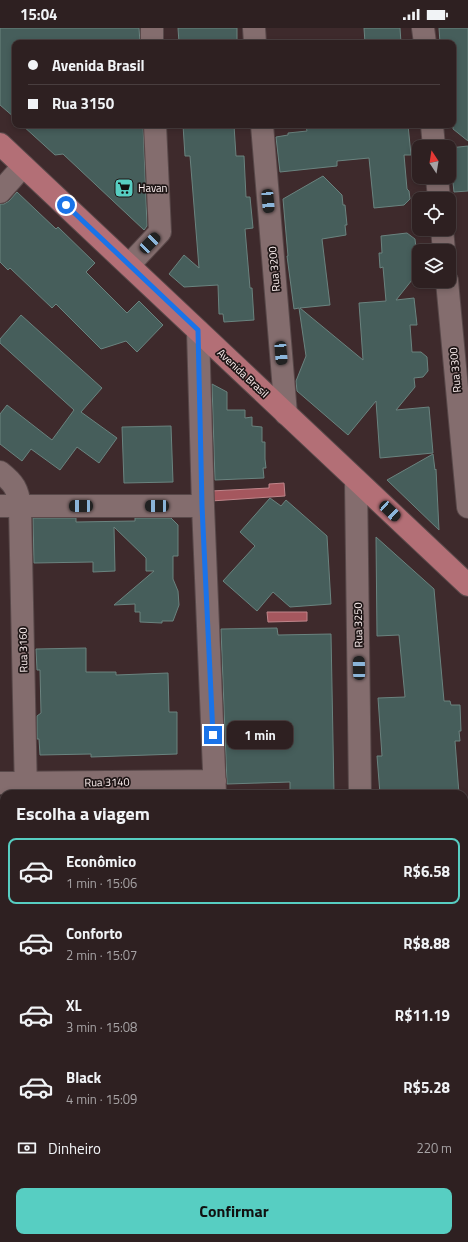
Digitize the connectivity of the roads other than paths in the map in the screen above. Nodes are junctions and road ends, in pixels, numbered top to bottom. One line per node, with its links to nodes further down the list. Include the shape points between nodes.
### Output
1 (152, 28): 4 (street)
2 (254, 28): 5 (street)
3 (423, 28): 6 (street)
4 (152, 40)
5 (255, 40)
6 (425, 40)
7 (154, 128): 14 (street, via 160,232)
8 (262, 128): 17 (street, Rua 3200)
9 (432, 128): 10 (street)
10 (433, 140)
11 (0, 144): 12 (main road, Avenida Brasil)
12 (23, 166): 13 (street); 14 (main road, Avenida Brasil)
13 (0, 192)
14 (129, 264): 16 (main road, Avenida Brasil)
15 (448, 288): 22 (street, Rua 3300)
16 (198, 330): 17 (main road, Avenida Brasil); 21 (street)
17 (286, 414): 19 (main road, Avenida Brasil)
18 (0, 472): 20 (street, Rua 3160, via 11,480 18,493)
19 (356, 480): 23 (main road, Avenida Brasil); 27 (street, Rua 3250)
20 (10, 506): 21 (street); 26 (street, Rua 3160)
21 (202, 506): 25 (street)
22 (468, 507)
23 (468, 585)
24 (0, 783): 26 (street, Rua 3140)
25 (215, 787): 26 (street, Rua 3140)
26 (26, 788)
27 (360, 790)

